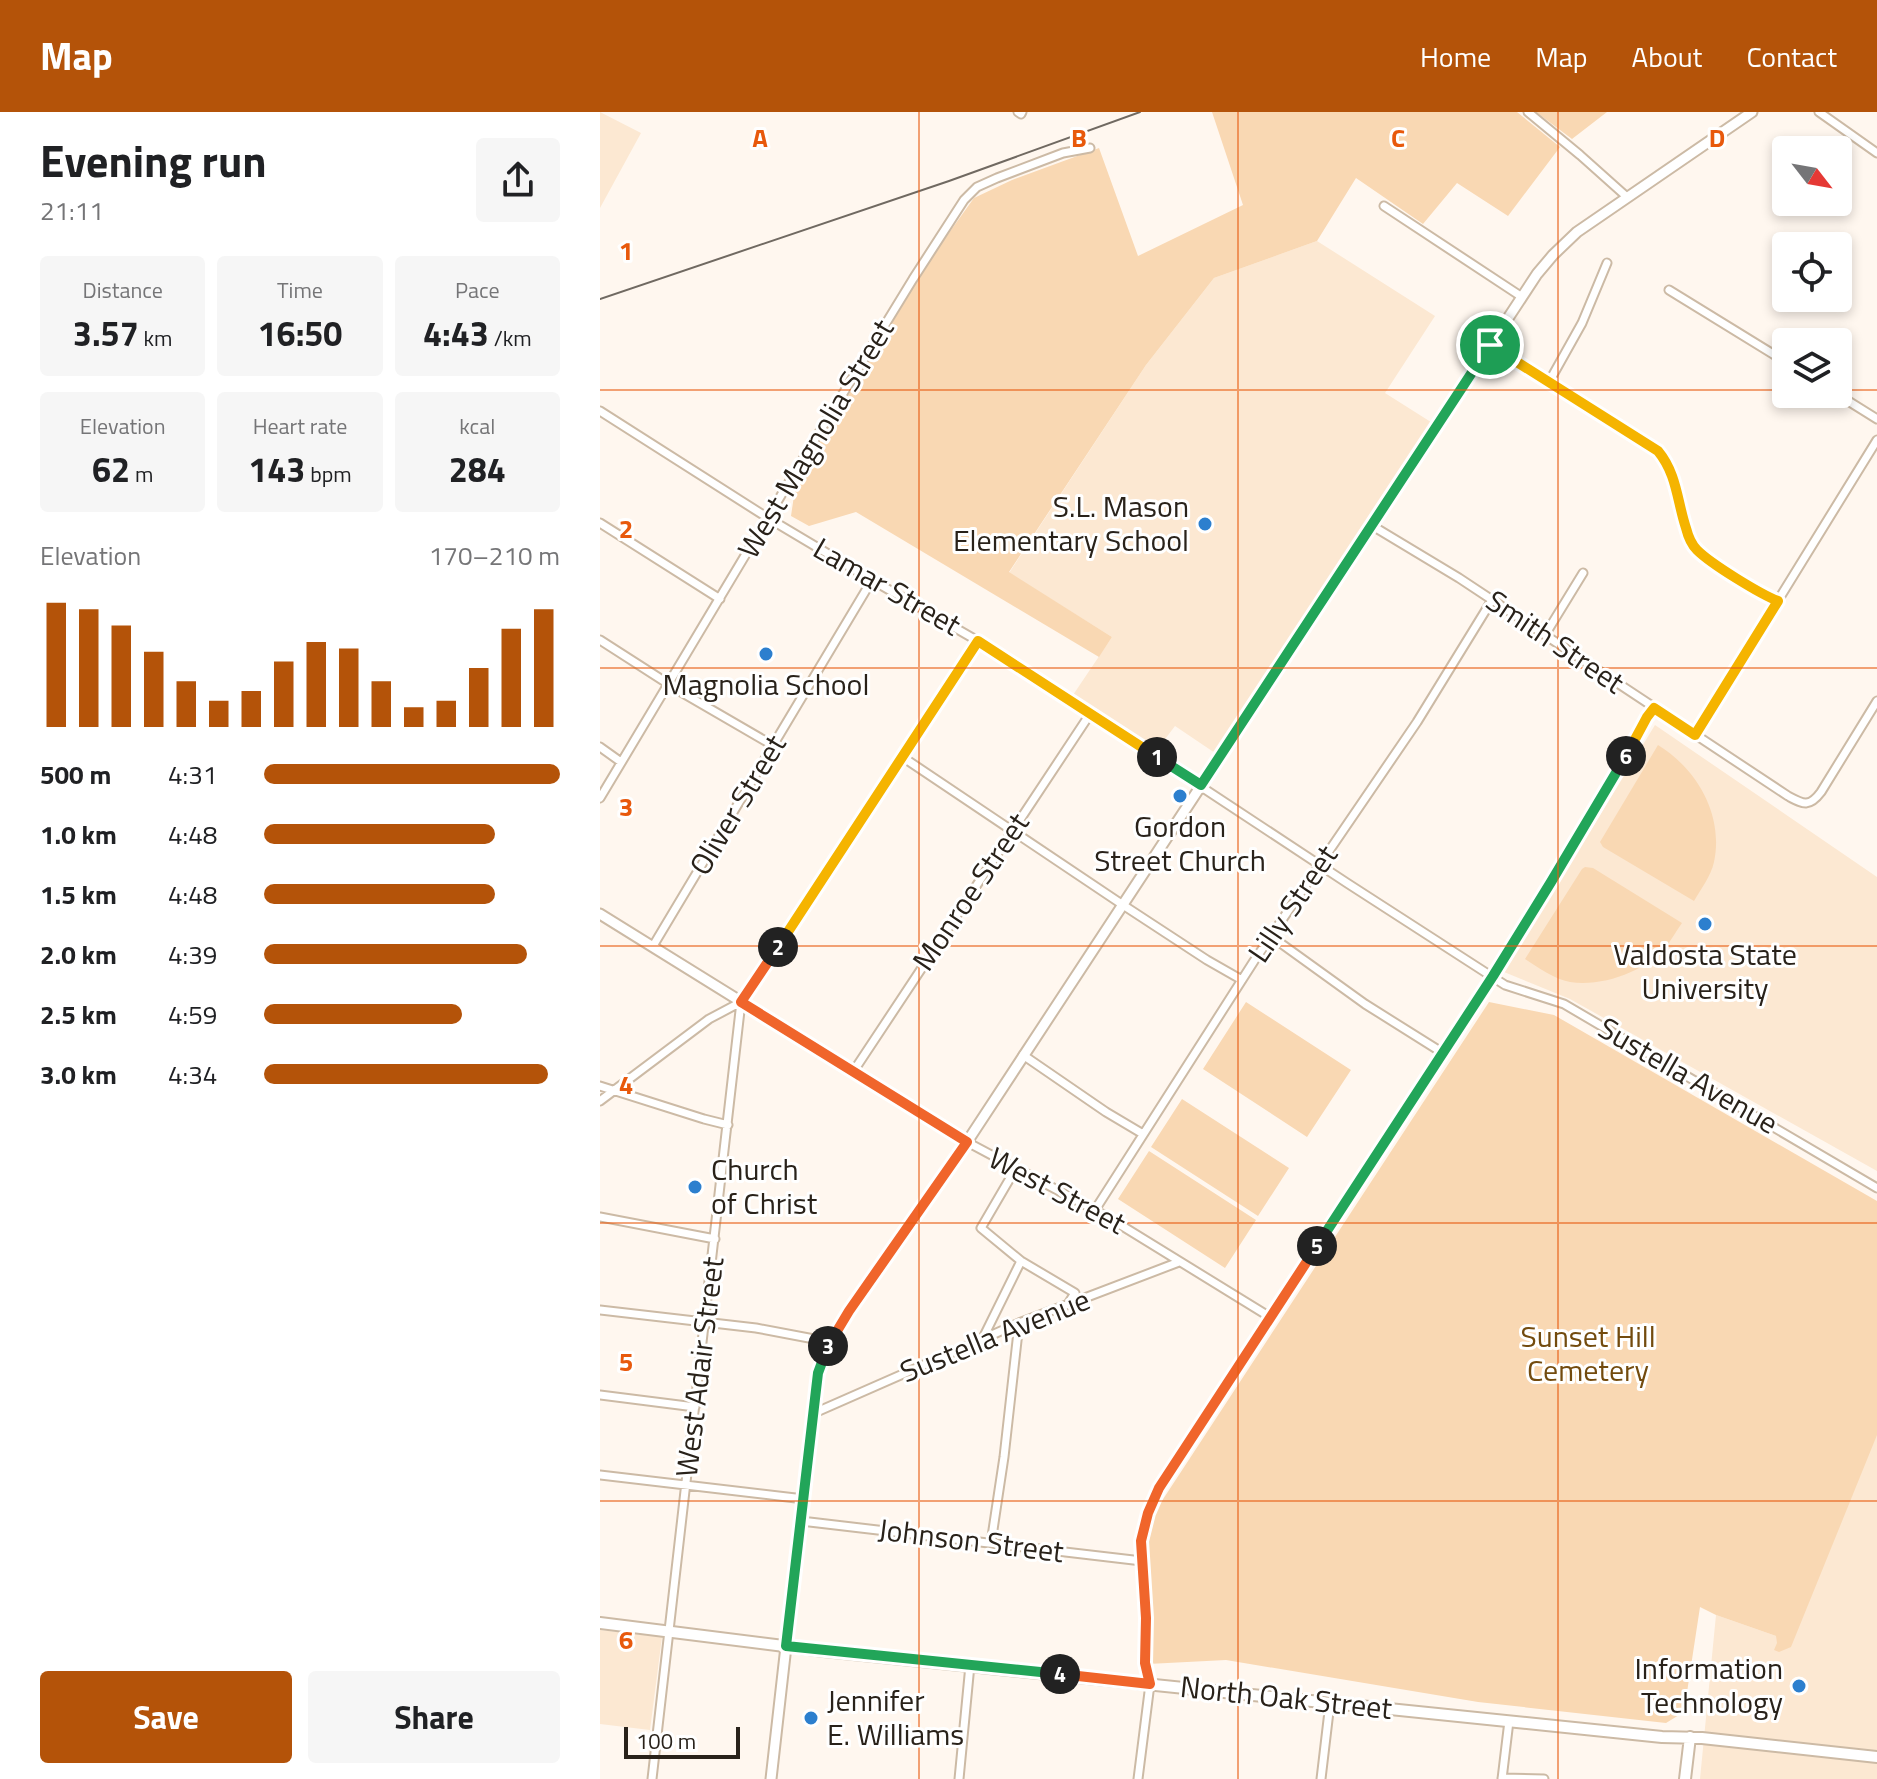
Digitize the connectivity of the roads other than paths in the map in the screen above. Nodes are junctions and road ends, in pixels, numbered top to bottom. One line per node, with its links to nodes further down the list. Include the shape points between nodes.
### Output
1 (1528, 112): 6 (street)
2 (1752, 112): 6 (street)
3 (1819, 112): 5 (street)
4 (1090, 148): 18 (street, West Magnolia Street, via 1050,157 970,193)
5 (1877, 153)
6 (1627, 197): 10 (street, via 1577,232)
7 (1384, 206): 10 (street)
8 (1607, 263): 13 (street)
9 (1669, 290): 12 (street)
10 (1522, 297): 11 (street)
11 (1490, 345): 13 (street); 20 (street)
12 (1772, 353)
13 (1549, 382): 25 (street, via 1658,451 1670,468 1694,548)
14 (1852, 403): 16 (street)
15 (600, 411): 18 (street, Lamar Street)
16 (1877, 419)
17 (1877, 440): 25 (street)
18 (768, 518): 22 (street, Lamar Street); 23 (street, West Magnolia Street)
19 (600, 523): 23 (street)
20 (1371, 525): 24 (street, Smith Street); 38 (street)
21 (1583, 573): 26 (street)
22 (872, 580): 28 (street, Lamar Street); 34 (street, Oliver Street)
23 (720, 599): 29 (street, West Magnolia Street)
24 (1492, 600): 26 (street, Smith Street); 41 (street, Lilly Street)
25 (1778, 601): 33 (street)
26 (1545, 635): 31 (street, Smith Street)
27 (600, 640): 29 (street)
28 (978, 641): 32 (street, Lamar Street); 36 (street, West Adair Street)
29 (669, 684): 34 (street); 37 (street, West Magnolia Street)
30 (1877, 701): 33 (street, Smith Street, via 1817,797 1803,804)
31 (1654, 708): 33 (street, Smith Street); 46 (street)
32 (1090, 714): 38 (street, Lamar Street); 40 (street, Monroe Street)
33 (1695, 735)
34 (774, 746): 45 (street, Oliver Street)
35 (600, 747): 37 (street)
36 (901, 756): 40 (street); 48 (street, West Adair Street)
37 (621, 762): 39 (street, West Magnolia Street)
38 (1201, 785): 41 (street, Lamar Street); 42 (street)
39 (600, 798)
40 (1012, 830): 42 (street); 51 (street, Monroe Street)
41 (1320, 865): 44 (street, Lilly Street); 46 (street, Lamar Street)
42 (1123, 905): 47 (street); 50 (street)
43 (601, 916): 45 (street, West Street)
44 (1272, 937): 47 (street, Lilly Street); 49 (street)
45 (653, 946): 48 (street, West Street)
46 (1493, 976): 49 (street); 59 (street, Sustella Avenue, via 1564,1004)
47 (1242, 980): 56 (street, Lilly Street)
48 (741, 1002): 51 (street, West Street); 53 (street, via 709,1019); 55 (street, West Adair Street)
49 (1443, 1053): 67 (street)
50 (1023, 1055): 56 (street); 57 (street)
51 (853, 1072): 57 (street, West Street)
52 (600, 1086): 53 (street)
53 (615, 1091): 54 (street); 55 (street)
54 (600, 1101)
55 (728, 1125): 62 (street, West Adair Street)
56 (1143, 1134): 60 (street, Lilly Street)
57 (967, 1142): 58 (street, West Street); 71 (street)
58 (1016, 1168): 60 (street, West Street); 63 (street, via 981,1228)
59 (1877, 1188)
60 (1095, 1210): 64 (street, West Street)
61 (600, 1217): 62 (street)
62 (715, 1239): 68 (street, West Adair Street)
63 (1021, 1261): 65 (street, via 1075,1293); 70 (street)
64 (1179, 1262): 65 (street, Sustella Avenue); 67 (street, West Street)
65 (1068, 1304): 69 (street, Sustella Avenue)
66 (600, 1310): 68 (street)
67 (1270, 1317): 80 (street, via 1159,1488 1141,1541)
68 (705, 1321): 71 (street); 73 (street, West Adair Street)
69 (1019, 1323): 70 (street, Sustella Avenue); 79 (street)
70 (982, 1340): 74 (street, Sustella Avenue)
71 (830, 1342): 74 (street, via 818,1373)
72 (600, 1395): 73 (street)
73 (695, 1407): 76 (street, West Adair Street)
74 (812, 1414): 77 (street)
75 (600, 1475): 76 (street)
76 (686, 1485): 77 (street); 82 (street, West Adair Street)
77 (804, 1499): 78 (street)
78 (801, 1521): 79 (street, Johnson Street); 83 (street)
79 (991, 1543): 80 (street, Johnson Street)
80 (1142, 1561): 85 (street)
81 (600, 1623): 82 (main road, North Oak Street)
82 (669, 1632): 83 (main road, North Oak Street); 91 (street, West Adair Street)
83 (786, 1646): 84 (main road, North Oak Street); 92 (street)
84 (970, 1665): 85 (main road, North Oak Street); 93 (street)
85 (1150, 1684): 86 (main road, North Oak Street); 94 (street)
86 (1330, 1703): 87 (main road, North Oak Street); 95 (street)
87 (1509, 1721): 88 (main road, North Oak Street); 90 (street)
88 (1690, 1737): 89 (main road, North Oak Street); 97 (main road)
89 (1877, 1757)
90 (1502, 1778): 96 (street)
91 (652, 1779)
92 (771, 1779)
93 (959, 1779)
94 (1138, 1779)
95 (1321, 1779)
96 (1544, 1779)
97 (1685, 1779)

